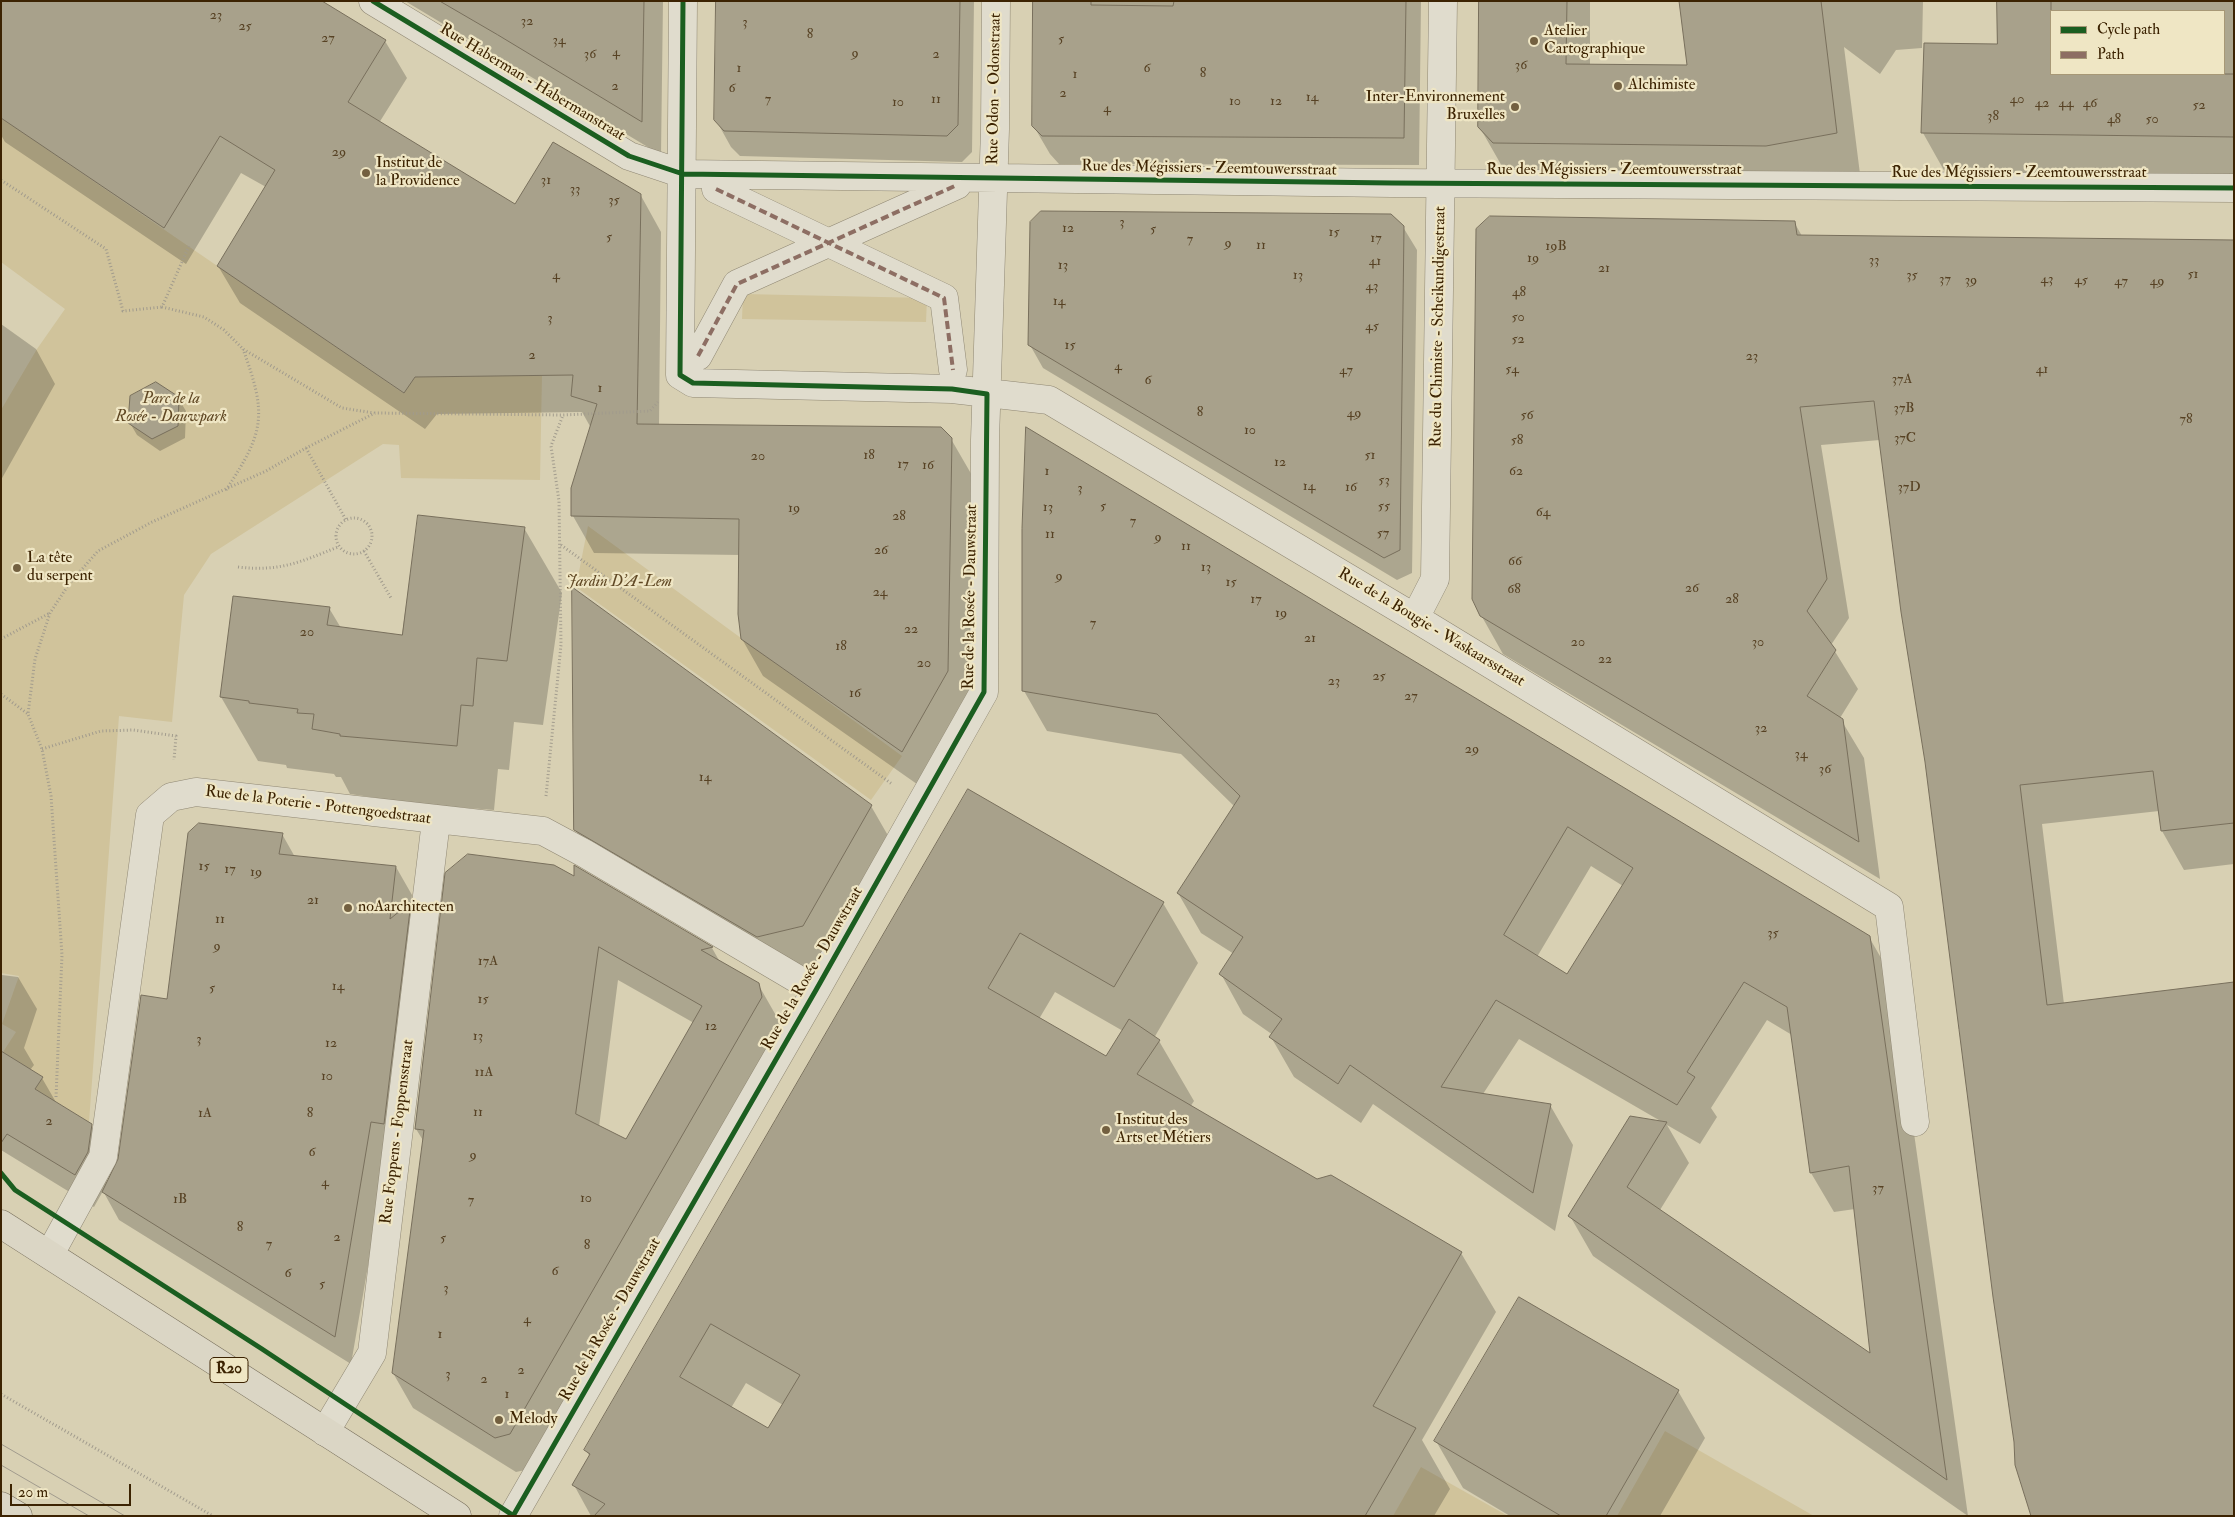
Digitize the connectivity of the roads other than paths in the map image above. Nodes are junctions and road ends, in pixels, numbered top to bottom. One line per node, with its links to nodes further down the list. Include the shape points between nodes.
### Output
1 (373, 1): 5 (street, Rue Haberman - Habermanstraat, via 629,156)
2 (683, 1): 5 (street)
3 (996, 1): 6 (street, Rue Odon - Odonstraat)
4 (1443, 1): 7 (street, Rue du Chimiste - Scheikundigestraat)
5 (683, 174): 6 (street, Rue Haberman - Habermanstraat); 14 (street, Rue de la Bougie - Waskaarsstraat, via 680,375 693,383 952,389)
6 (993, 177): 7 (street, Rue des Mégissiers - Zeemtouwersstraat); 14 (street, Rue Odon - Odonstraat)
7 (1441, 184): 9 (street, Rue des Mégissiers - Zeemtouwersstraat); 15 (street, Rue du Chimiste - Scheikundigestraat, via 1434,579)
8 (957, 185): 11 (street)
9 (2234, 188)
10 (716, 189): 11 (street)
11 (828, 243): 12 (street, via 737,284); 13 (street, via 944,298)
12 (698, 356)
13 (954, 370)
14 (987, 394): 15 (street, Rue de la Bougie - Waskaarsstraat, via 1049,400); 17 (street, Rue de la Rosée - Dauwstraat, via 984,692)
15 (1415, 618): 18 (street, Rue de la Bougie - Waskaarsstraat, via 1889,907)
16 (436, 820): 17 (street, Rue de la Poterie - Pottengoedstraat, via 543,831); 20 (street, Rue de la Poterie - Pottengoedstraat, via 196,792 171,797 150,815 103,1157); 21 (street, Rue Foppens - Foppensstraat, via 372,1353)
17 (816, 990): 25 (street, Rue de la Rosée - Dauwstraat)
18 (1915, 1122)
19 (1, 1224): 20 (main road, R20)
20 (50, 1254): 21 (main road, R20)
21 (325, 1432): 24 (main road, R20)
22 (1, 1506): 23 (main road)
23 (18, 1516)
24 (457, 1516)
25 (513, 1516)

